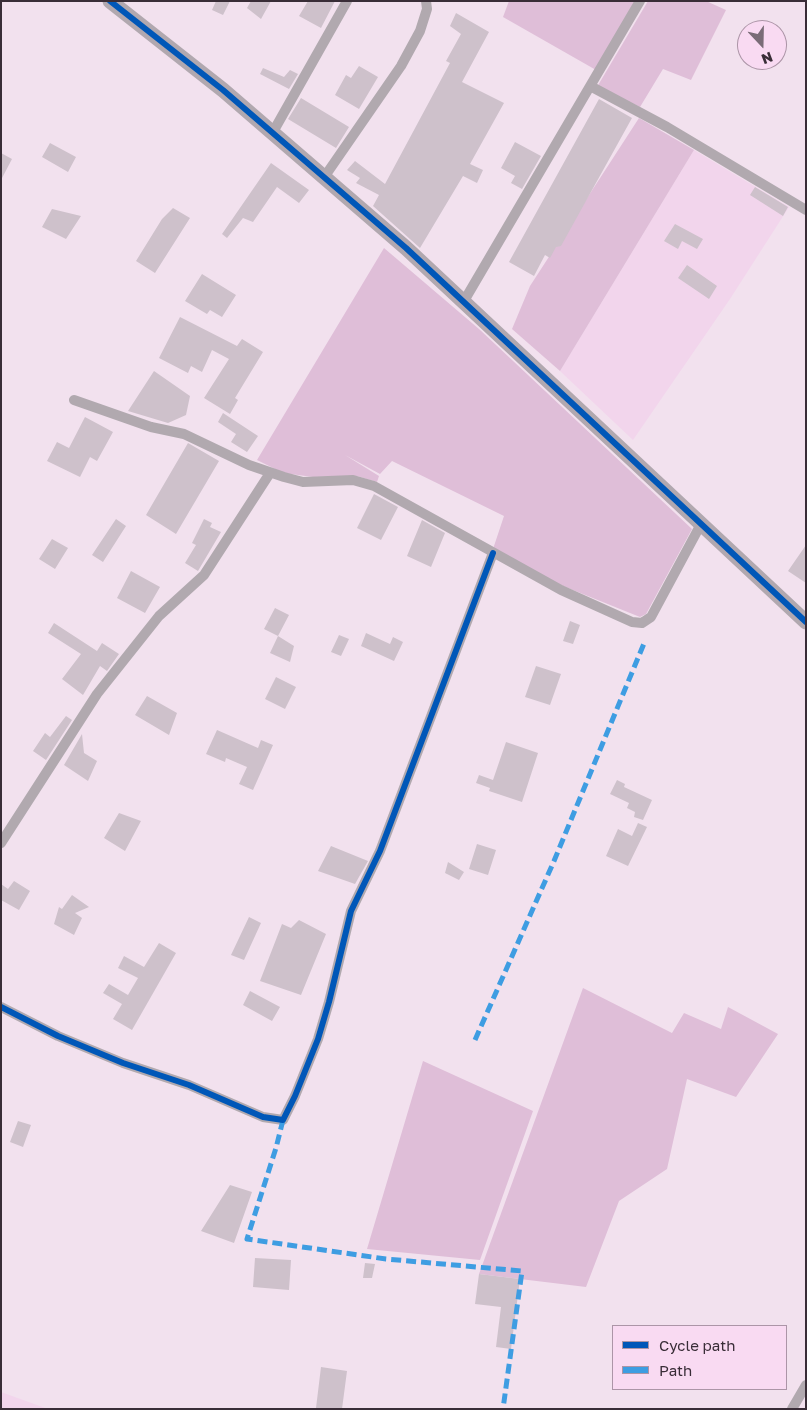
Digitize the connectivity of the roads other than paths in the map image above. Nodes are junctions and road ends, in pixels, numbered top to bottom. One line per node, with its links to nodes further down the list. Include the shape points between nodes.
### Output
1 (347, 1): 6 (street)
2 (426, 1): 7 (street, via 427,9 420,31 401,66)
3 (640, 1): 5 (street)
4 (116, 3): 6 (street)
5 (592, 87): 8 (street, via 667,127); 9 (street)
6 (273, 132): 7 (street)
7 (325, 176): 9 (street)
8 (806, 210)
9 (464, 301): 12 (street)
10 (74, 400): 11 (street, via 151,427 184,434)
11 (270, 473): 13 (street, via 303,482 353,480 374,486); 15 (street, via 204,575 159,616 96,694)
12 (702, 524): 13 (street, via 651,617 642,623 632,622 561,590); 14 (street)
13 (493, 553): 16 (street, via 380,852 351,910 318,1039 283,1120 263,1117 189,1085 123,1063 58,1036)
14 (806, 622)
15 (1, 843)
16 (1, 1007)
17 (806, 1385): 18 (street)
18 (792, 1409)

